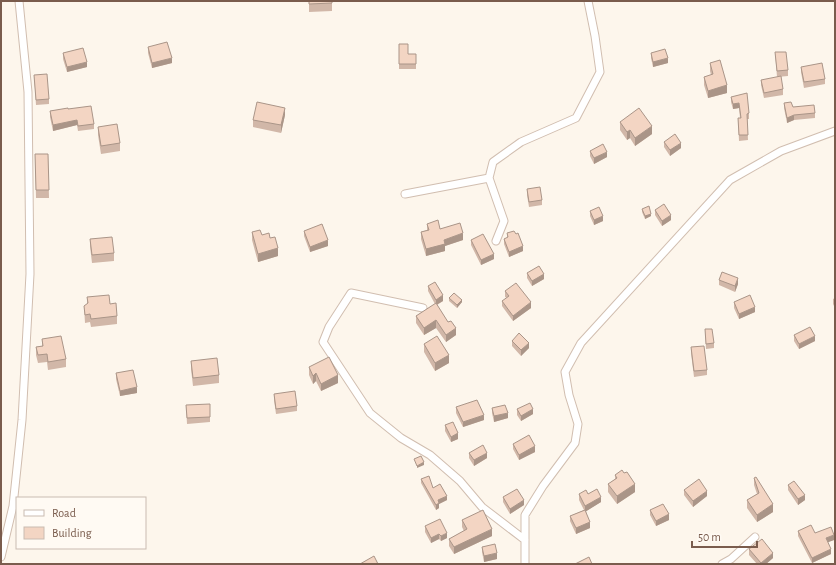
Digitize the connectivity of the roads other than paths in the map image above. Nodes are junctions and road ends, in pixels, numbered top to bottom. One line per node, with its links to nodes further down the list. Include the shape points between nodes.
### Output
1 (19, 1): 10 (street, via 28,92 30,274 22,420 13,506)
2 (588, 1): 4 (street, via 600,72 576,118 521,142 493,162)
3 (835, 131): 9 (street, via 781,152 730,180 581,343 566,372 569,395 578,424 575,443 525,515)
4 (489, 178): 5 (street); 6 (street, via 504,221)
5 (405, 194)
6 (496, 241)
7 (423, 308): 9 (street, via 351,293 329,327 324,342 370,413 401,438 430,455 460,481 482,506)
8 (755, 537): 12 (street, via 732,559)
9 (525, 540): 11 (street)
10 (1, 557)
11 (525, 564)
12 (722, 564)

